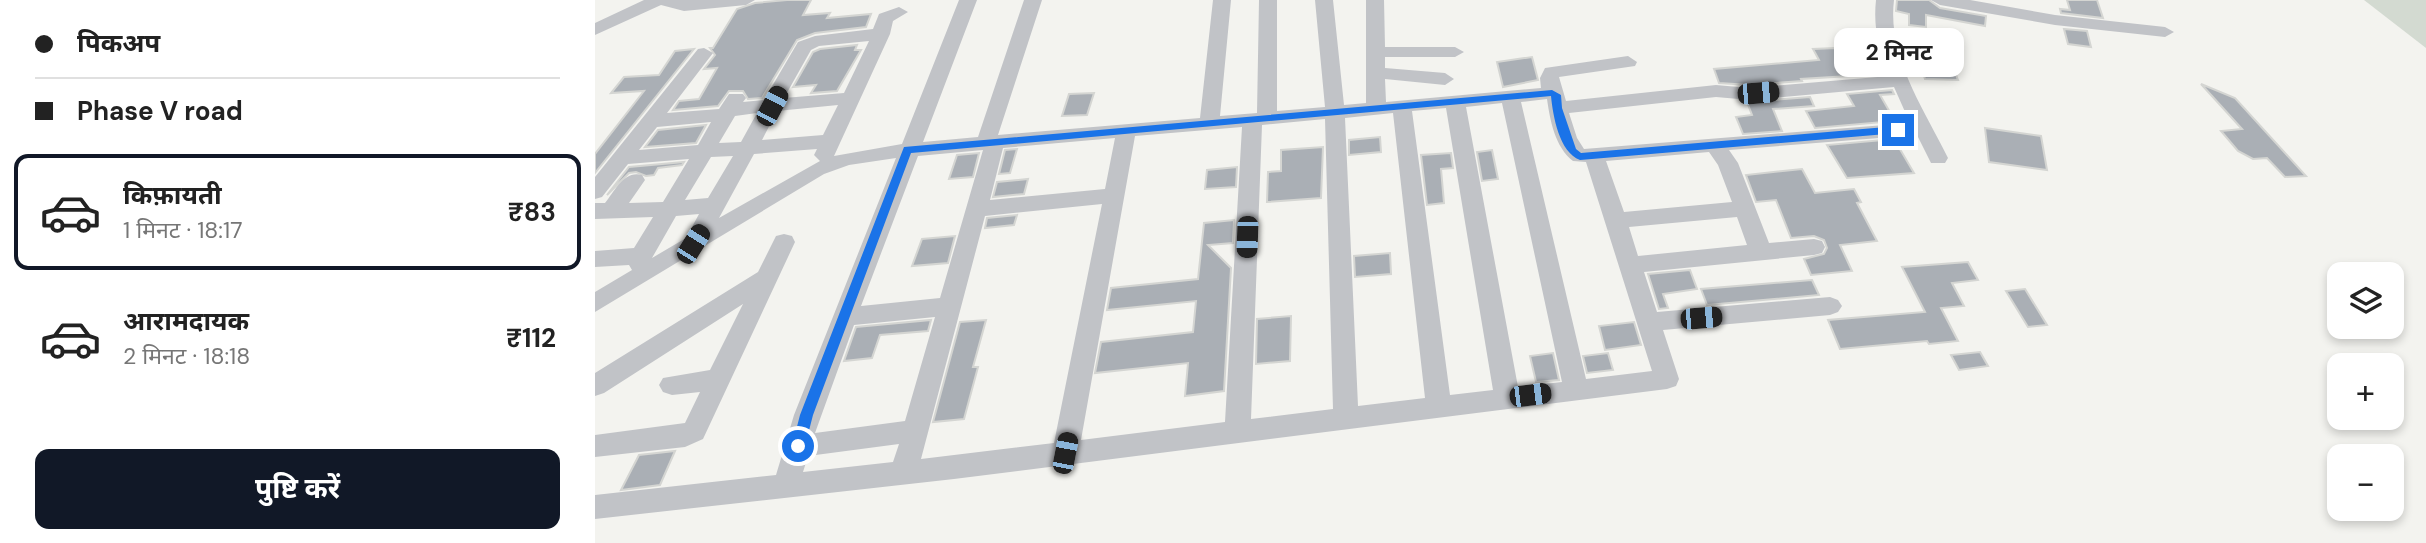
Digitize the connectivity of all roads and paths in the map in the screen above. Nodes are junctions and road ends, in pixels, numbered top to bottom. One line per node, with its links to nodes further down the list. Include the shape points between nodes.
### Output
1 (659, 0): 2 (street, via 684,6); 13 (street)
2 (746, 0)
3 (968, 0): 41 (street)
4 (1033, 0): 38 (street)
5 (1222, 0): 34 (street)
6 (1268, 0): 32 (street)
7 (1324, 0): 31 (street)
8 (1375, 0): 16 (street)
9 (1885, 0): 22 (street, via 1887,46)
10 (1940, 0): 11 (street)
11 (2005, 5): 14 (street, via 2055,20)
12 (899, 12): 15 (street, via 885,19)
13 (595, 30)
14 (2165, 32)
15 (881, 34): 24 (street); 27 (street, via 809,43)
16 (1376, 52): 17 (street); 20 (street)
17 (1455, 52)
18 (704, 53): 33 (street)
19 (1627, 62): 25 (street, via 1552,72 1549,78)
20 (1377, 73): 21 (street); 30 (street)
21 (1445, 79)
22 (1900, 81): 25 (street, via 1750,94 1716,91); 35 (street)
23 (1510, 97): 25 (street); 26 (street); 72 (street)
24 (851, 98): 27 (street); 37 (street)
25 (1555, 101): 43 (street, via 1571,151 1580,156)
26 (1455, 102): 28 (street); 73 (street)
27 (772, 106): 29 (street); 40 (street)
28 (1402, 107): 30 (street); 74 (street)
29 (730, 108): 33 (street); 42 (street)
30 (1376, 110): 31 (street)
31 (1335, 113): 32 (street); 75 (street)
32 (1259, 119): 34 (street); 77 (street)
33 (649, 121): 44 (street)
34 (1209, 124): 36 (street)
35 (1924, 128): 39 (street); 45 (street)
36 (1126, 131): 38 (street); 49 (street)
37 (831, 141): 40 (street); 46 (street)
38 (991, 143): 41 (street); 52 (street)
39 (1713, 144): 43 (street); 53 (street, via 1728,163)
40 (749, 148): 42 (street); 50 (street, via 741,180)
41 (908, 150): 46 (street, via 846,159); 67 (street)
42 (705, 151): 44 (street); 51 (street)
43 (1594, 154): 55 (street)
44 (619, 158): 48 (street)
45 (1938, 158)
46 (817, 169): 57 (street)
47 (635, 180): 54 (street)
48 (595, 192)
49 (1115, 195): 52 (street); 80 (street)
50 (717, 205): 51 (street); 57 (street)
51 (670, 209): 54 (street); 61 (street)
52 (979, 209): 65 (street)
53 (1744, 209): 55 (street); 59 (street)
54 (603, 211)
55 (1617, 220): 62 (street)
56 (784, 242): 63 (street)
57 (693, 244): 61 (street)
58 (1814, 247): 59 (street)
59 (1761, 253): 62 (street)
60 (595, 259): 61 (street)
61 (643, 264): 64 (street)
62 (1631, 265): 68 (street)
63 (764, 279): 69 (street); 70 (street)
64 (595, 303)
65 (951, 306): 67 (street); 76 (street)
66 (1830, 306): 68 (street)
67 (845, 317): 79 (street)
68 (1649, 322): 72 (street, via 1667,379)
69 (716, 380): 71 (street); 78 (street, via 690,434)
70 (595, 386)
71 (672, 386)
72 (1576, 390): 73 (street)
73 (1507, 398): 74 (street)
74 (1439, 407): 75 (street)
75 (1346, 419): 77 (street)
76 (916, 431): 79 (street); 81 (street)
77 (1238, 431): 80 (street)
78 (595, 446)
79 (798, 446): 82 (street)
80 (1065, 453): 81 (street)
81 (904, 472): 82 (street)
82 (786, 485): 83 (street)
83 (595, 507)

